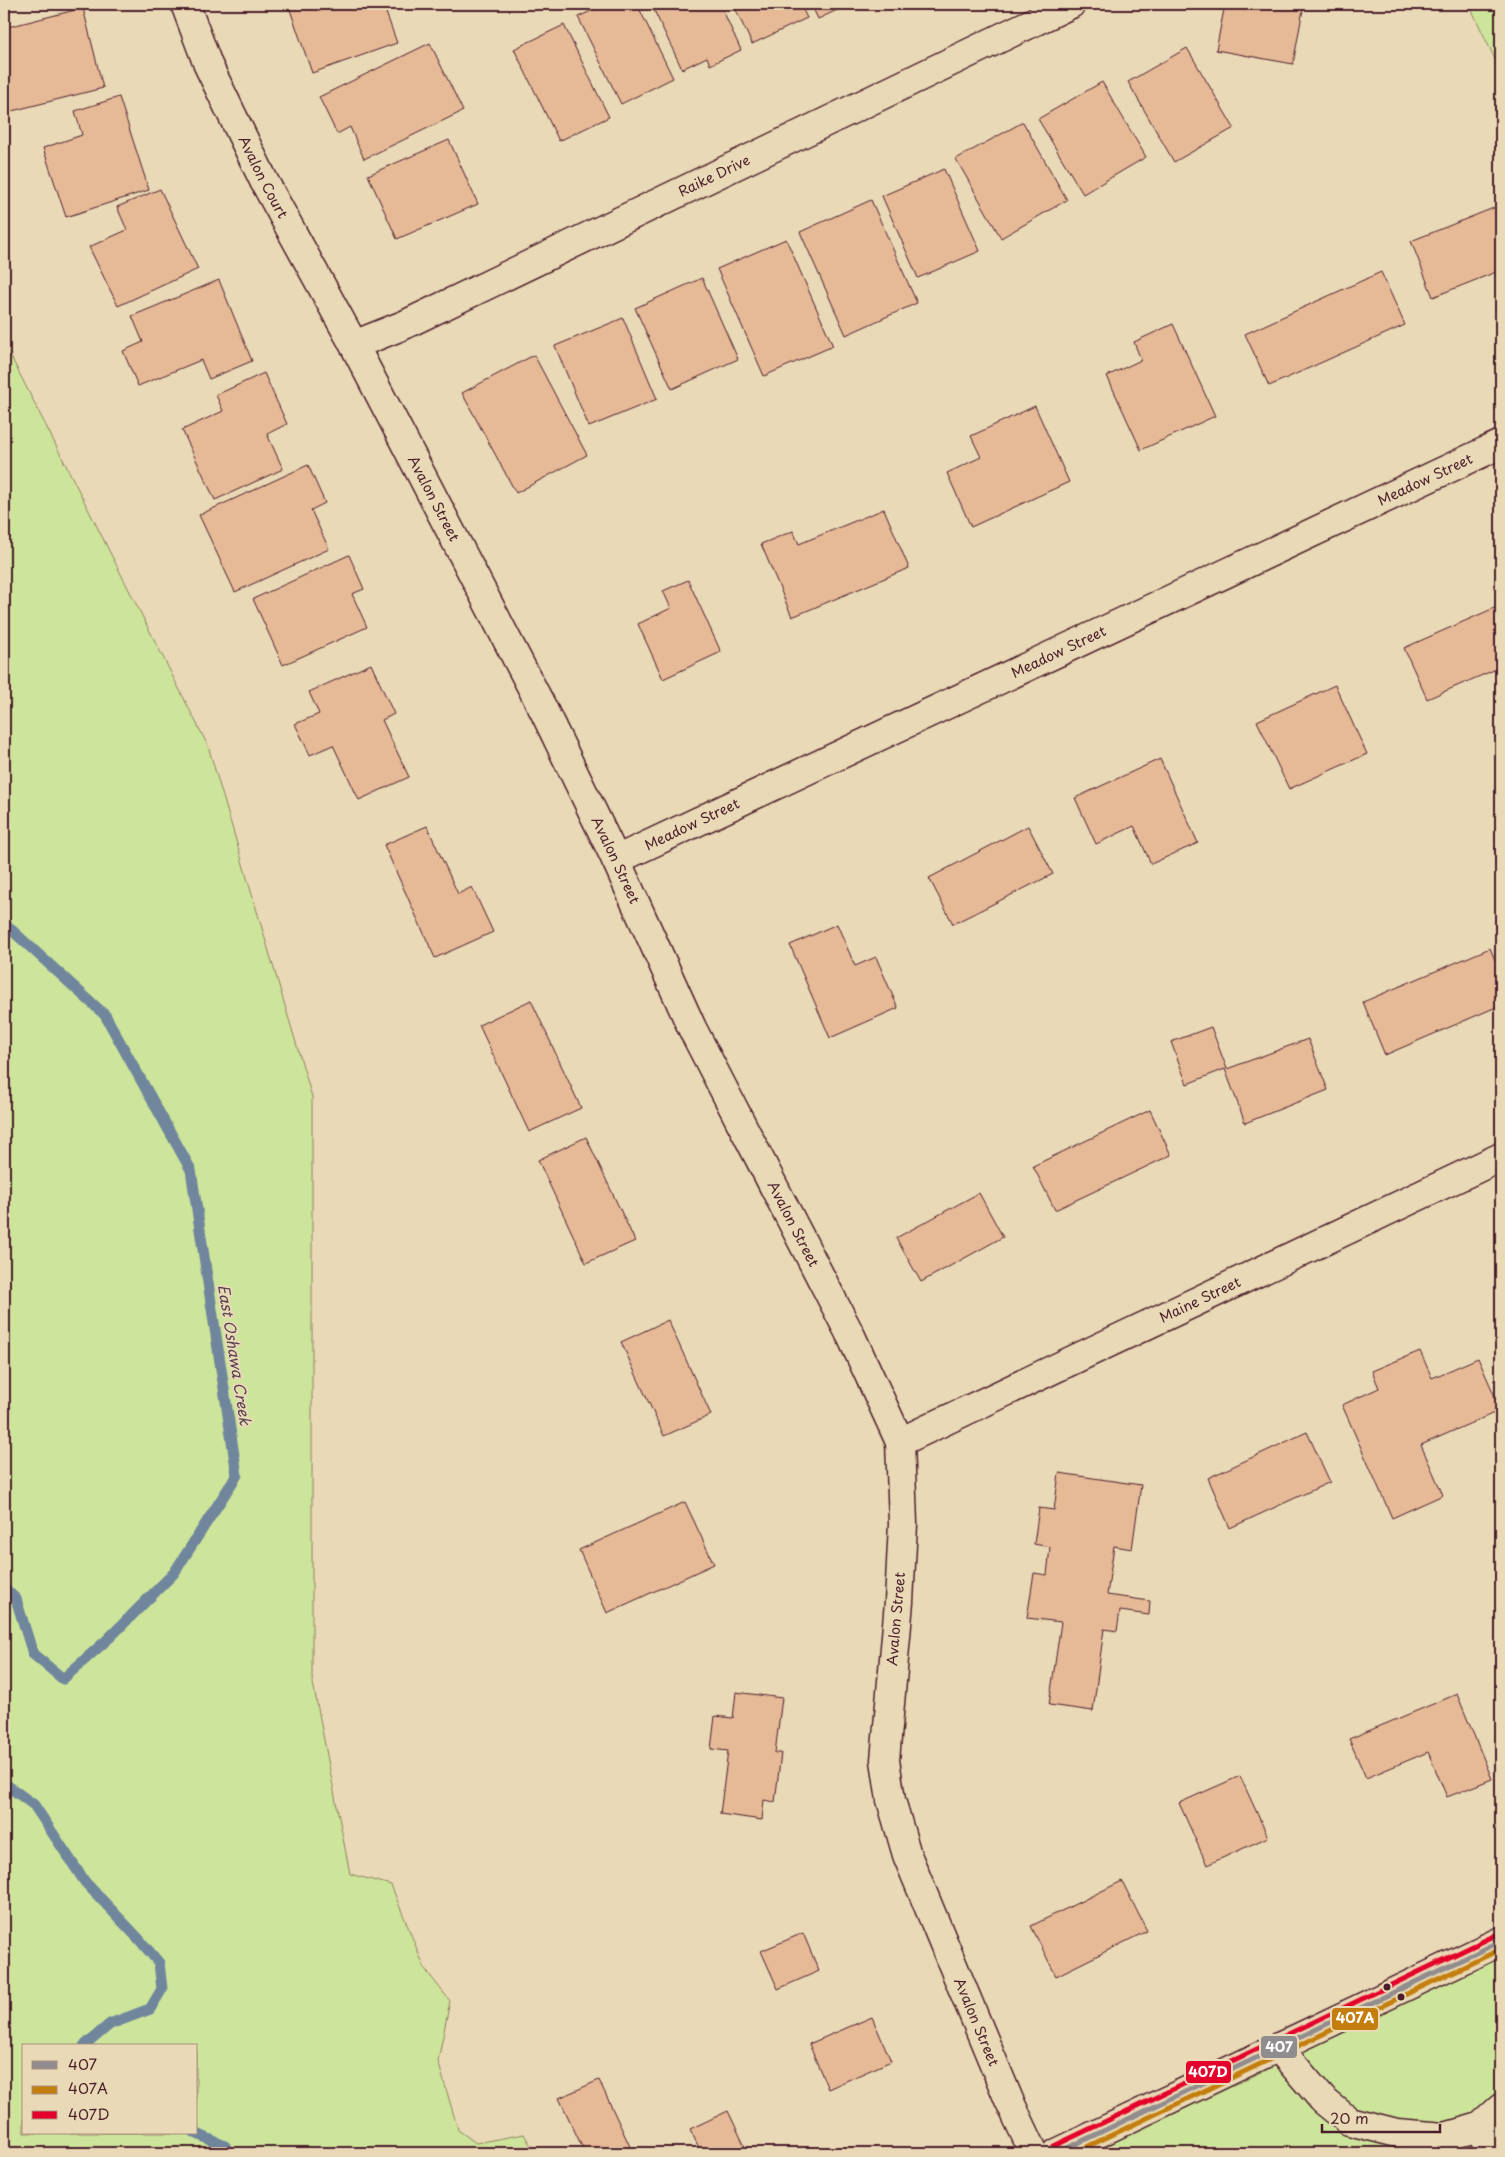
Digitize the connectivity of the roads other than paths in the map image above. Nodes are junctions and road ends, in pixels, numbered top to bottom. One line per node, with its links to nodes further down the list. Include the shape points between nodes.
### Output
1 (185, 4): 3 (street, Avalon Court, via 208,65 264,182)
2 (1071, 4): 3 (street, Raike Drive, via 404,325)
3 (354, 345): 5 (street, Avalon Street, via 543,709)
4 (1501, 444): 5 (street, Meadow Street)
5 (616, 860): 7 (street, Avalon Street, via 692,1028 851,1336)
6 (1501, 1157): 7 (street, Maine Street)
7 (900, 1442): 12 (street, Avalon Street, via 903,1524 900,1602 885,1760 891,1800 908,1855)
8 (1501, 1941): 9 (street)
9 (1278, 2047): 11 (street, via 1322,2100 1349,2120 1397,2133 1446,2137); 13 (street)
10 (1501, 2108): 11 (street)
11 (1480, 2126): 14 (street)
12 (1034, 2153)
13 (1056, 2153)
14 (1493, 2153)

